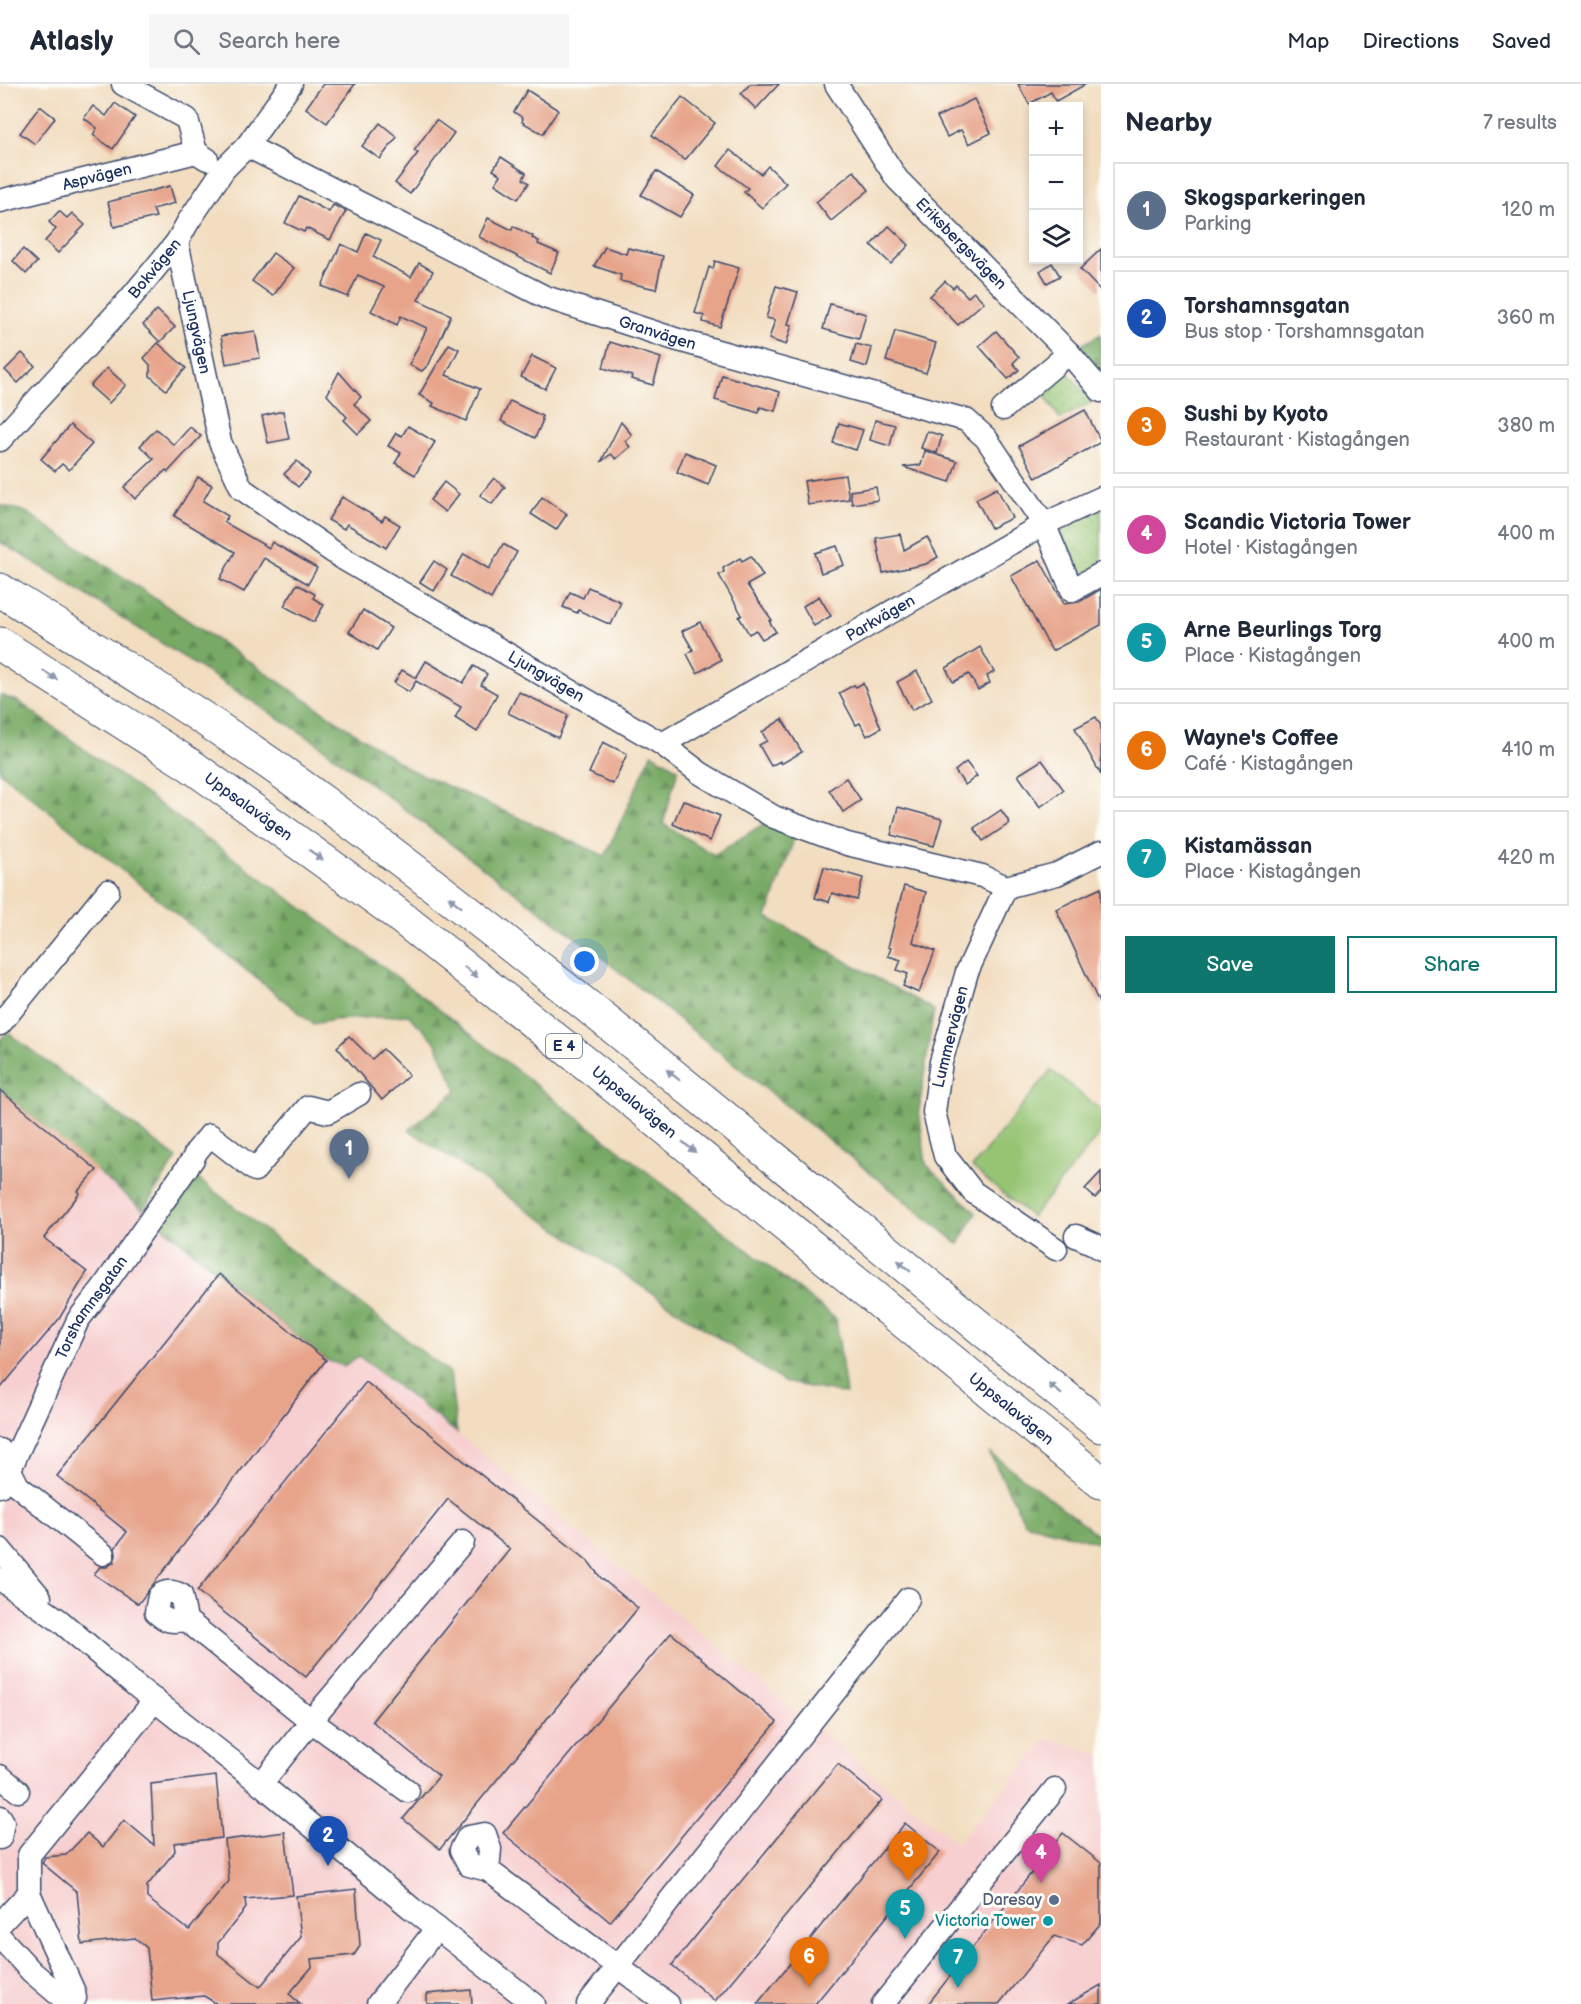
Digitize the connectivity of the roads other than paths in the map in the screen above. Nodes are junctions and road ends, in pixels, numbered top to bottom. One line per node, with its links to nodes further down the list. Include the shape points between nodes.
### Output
1 (123, 84): 5 (street, via 187,119)
2 (291, 84): 4 (street, Bokvägen)
3 (836, 84): 9 (street, Eriksbergsvägen, via 897,179)
4 (247, 146): 6 (street, Bokvägen); 14 (street, Granvägen, via 545,297 678,340 966,420 986,438)
5 (196, 152): 6 (street); 7 (street, Aspvägen)
6 (224, 169): 8 (street, Bokvägen)
7 (0, 201)
8 (177, 242): 12 (street, Bokvägen); 18 (street, Ljungvägen, via 220,442 242,489 342,558)
9 (1069, 352): 10 (street, Eriksbergsvägen); 11 (street)
10 (1101, 391)
11 (1003, 410)
12 (0, 440)
13 (1101, 498): 14 (street, Parkvägen)
14 (1044, 524): 15 (street, Granvägen, via 1072,590); 18 (street, Parkvägen)
15 (1101, 574)
16 (0, 590): 27 (highway, one-way to 16, via 630,1039 412,868 213,725)
17 (0, 644): 29 (highway, Uppsalavägen / E 4, one-way to 29, via 190,765 388,907)
18 (663, 744): 20 (street, Ljungvägen, via 700,772 774,817 847,844 982,876)
19 (1101, 852): 20 (street, via 1057,874)
20 (1006, 887): 25 (street, Lummervägen, via 967,972 942,1062 934,1112 945,1156 973,1192)
21 (108, 891): 22 (street)
22 (0, 1024)
23 (359, 1094): 28 (street, Torshamnsgatan, via 328,1112 308,1107 255,1170 210,1135 78,1320)
24 (1076, 1236): 26 (street)
25 (1056, 1249)
26 (1101, 1250)
27 (1101, 1426)
28 (3, 1470): 32 (street, Torshamnsgatan)
29 (1101, 1482)
30 (463, 1542): 38 (street)
31 (0, 1549): 36 (street)
32 (103, 1554)
33 (0, 1579): 36 (street)
34 (908, 1599): 51 (street)
35 (186, 1620): 38 (street)
36 (60, 1621): 37 (street)
37 (154, 1700): 40 (street); 47 (street, via 29,1855)
38 (311, 1721): 40 (street); 43 (street)
39 (0, 1776): 42 (street)
40 (261, 1784): 49 (street)
41 (1055, 1789): 56 (street)
42 (18, 1791)
43 (408, 1791)
44 (0, 1817): 45 (street)
45 (0, 1838)
46 (488, 1870): 51 (street)
47 (29, 1893): 48 (street); 50 (street, via 75,1998 65,2001)
48 (0, 1924)
49 (437, 1928): 52 (street); 53 (street)
50 (0, 1937)
51 (619, 1966): 54 (street); 55 (street)
52 (378, 2004)
53 (534, 2004)
54 (588, 2004)
55 (668, 2004)
56 (883, 2004)

